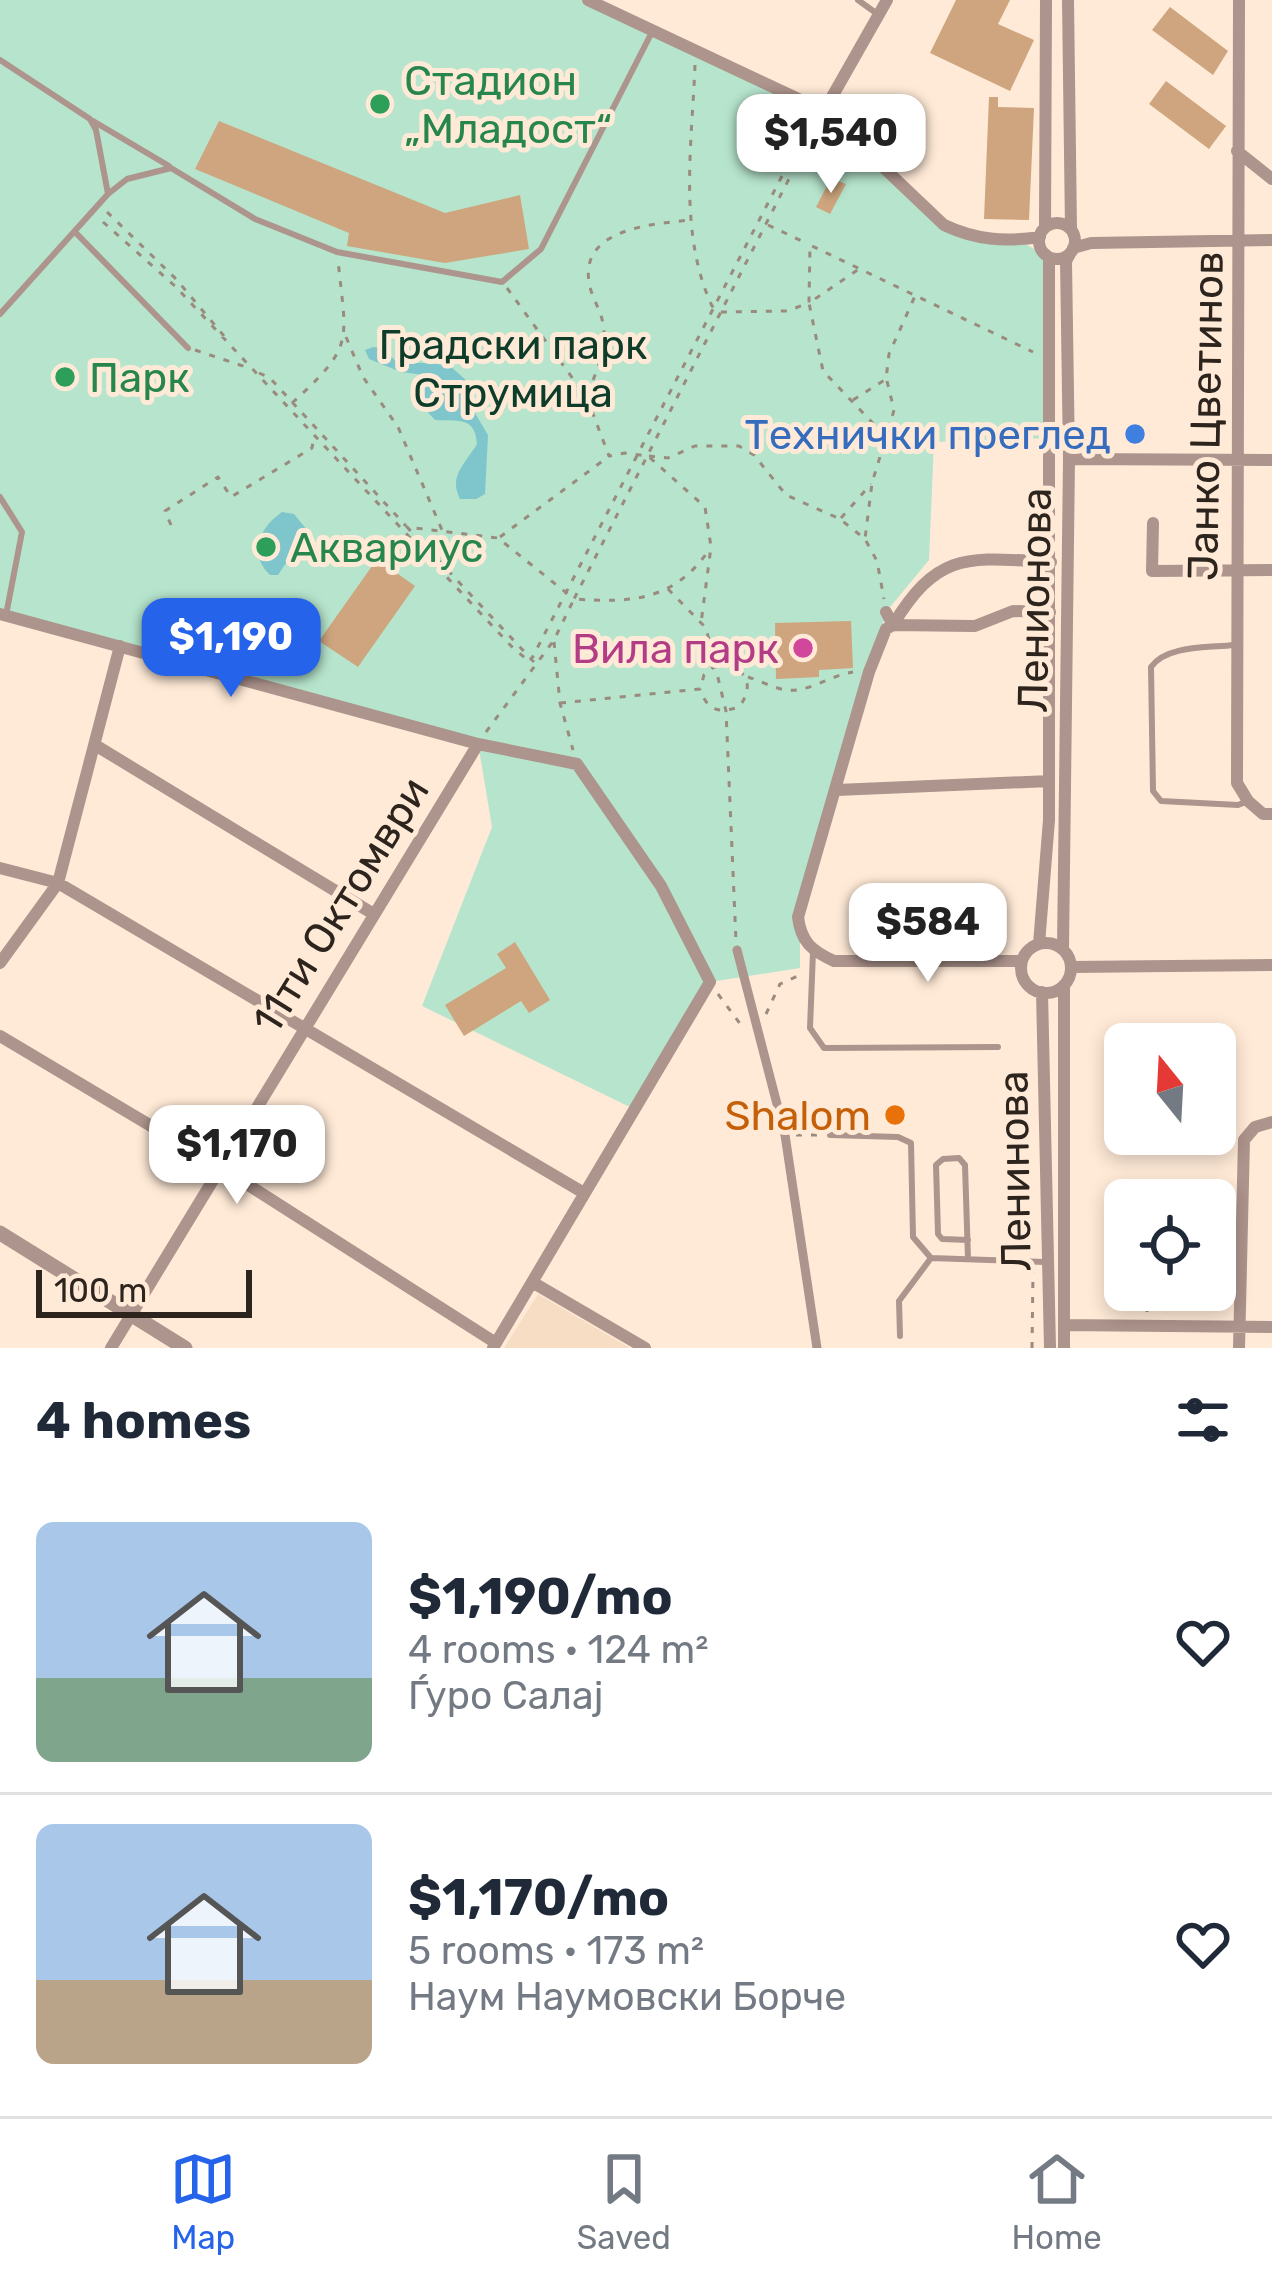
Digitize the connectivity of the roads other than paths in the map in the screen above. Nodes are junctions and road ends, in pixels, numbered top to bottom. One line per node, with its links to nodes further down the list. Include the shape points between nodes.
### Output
1 (588, 0): 8 (street)
2 (858, 0): 7 (lane)
3 (887, 0): 7 (street)
4 (1046, 0): 20 (street)
5 (1068, 0): 19 (street)
6 (1239, 0): 12 (street, Јанко Цветинов)
7 (878, 16): 10 (street)
8 (653, 28): 10 (street); 13 (lane, via 541,249 502,282 338,252 255,219)
9 (0, 60): 11 (lane)
10 (824, 111): 20 (street, via 944,225 968,236)
11 (90, 118): 13 (lane); 15 (lane)
12 (1237, 152): 14 (street); 17 (street, Јанко Цветинов)
13 (171, 168): 15 (lane, via 127,179)
14 (1272, 179)
15 (108, 194): 16 (lane)
16 (76, 232): 21 (lane); 22 (lane)
17 (1240, 240): 18 (street); 19 (street); 25 (street, Јанко Цветинов)
18 (1272, 240)
19 (1072, 241): 20 (street, via 1059,259); 20 (street, via 1060,223); 23 (street, Ленионова)
20 (1043, 242): 28 (street)
21 (0, 314)
22 (188, 348)
23 (1069, 459): 25 (street); 46 (street, Ленионова)
24 (1272, 460): 25 (street)
25 (1237, 462): 29 (street, Јанко Цветинов)
26 (0, 497): 32 (lane, via 22,532)
27 (1153, 523): 29 (street, via 1152,571)
28 (1051, 562): 31 (street); 33 (street, via 986,558 948,566 922,581)
29 (1236, 570): 30 (street); 34 (street, Јанко Цветинов)
30 (1272, 570)
31 (1050, 612): 33 (street, via 1012,611 975,626); 38 (street)
32 (3, 615): 35 (street)
33 (890, 619): 39 (street)
34 (1238, 645): 40 (street, Јанко Цветинов, via 1237,783); 40 (lane, via 1170,653 1151,668 1153,791 1161,801)
35 (120, 646): 36 (street); 37 (street)
36 (478, 744): 44 (street, 11ти Октомври); 61 (street, via 577,764 661,886 710,982)
37 (95, 745): 43 (street); 44 (street)
38 (1049, 781): 39 (street); 45 (street)
39 (837, 790): 48 (street, via 798,917)
40 (1248, 801): 41 (street)
41 (1272, 814)
42 (0, 868): 43 (street)
43 (58, 883): 50 (street); 55 (street)
44 (372, 913): 55 (street, 11ти Октомври)
45 (1039, 944): 46 (street); 49 (street)
46 (1063, 949): 52 (street)
47 (736, 950): 77 (street, via 785,1135)
48 (813, 952): 49 (street, via 834,961); 57 (lane, via 810,1028 824,1048)
49 (1022, 962): 54 (street, via 1024,978)
50 (0, 963)
51 (1272, 965): 52 (street)
52 (1071, 967): 53 (street)
53 (1064, 985): 54 (street); 69 (street)
54 (1042, 992): 66 (street, Ленинова)
55 (303, 1027): 60 (street, 11ти Октомври); 61 (street)
56 (0, 1036): 60 (street)
57 (998, 1048)
58 (1272, 1122): 71 (street, via 1244,1140)
59 (830, 1135): 64 (lane, via 911,1143 913,1237)
60 (220, 1167): 68 (street, 11ти Октомври); 73 (street)
61 (584, 1193): 67 (street)
62 (0, 1233): 68 (street)
63 (968, 1240): 63 (lane, via 965,1165 943,1159 936,1166 938,1234); 65 (lane)
64 (931, 1258): 65 (lane); 72 (lane, via 899,1301)
65 (968, 1259): 66 (lane)
66 (1049, 1262): 78 (street, Ленинова)
67 (532, 1282): 73 (street); 76 (street)
68 (130, 1314): 74 (street, 11ти Октомври); 75 (street)
69 (1064, 1325): 71 (street); 79 (street)
70 (1272, 1327): 71 (street)
71 (1240, 1328): 80 (street)
72 (899, 1336)
73 (494, 1346)
74 (111, 1348)
75 (185, 1348)
76 (645, 1348)
77 (817, 1348)
78 (1050, 1348)
79 (1064, 1348)
80 (1239, 1348)

